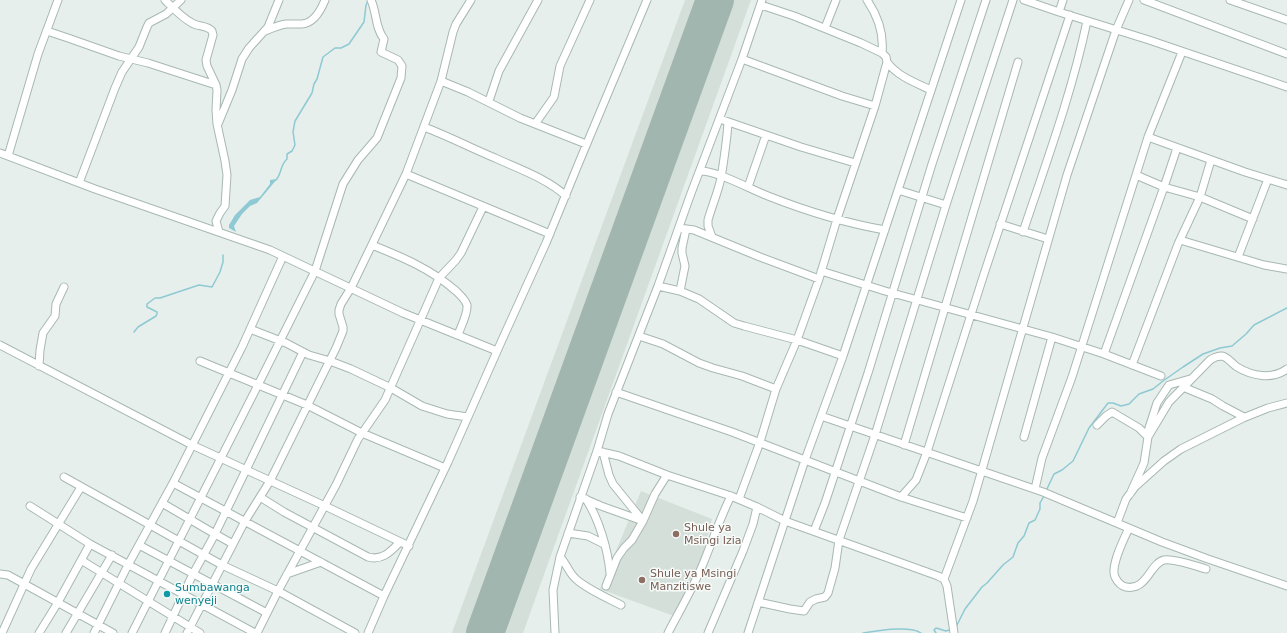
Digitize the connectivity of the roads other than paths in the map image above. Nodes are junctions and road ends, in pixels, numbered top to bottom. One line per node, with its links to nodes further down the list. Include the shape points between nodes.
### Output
1 (58, 0): 29 (street)
2 (165, 0): 22 (street)
3 (181, 0): 22 (street)
4 (280, 0): 30 (street)
5 (325, 0): 30 (street, via 309,22 281,25)
6 (371, 0): 87 (street, via 379,32 384,39 381,52 401,63 401,78 377,138 358,160 343,184)
7 (471, 0): 38 (street, via 453,32)
8 (538, 0): 42 (street, via 498,71)
9 (590, 0): 47 (street, via 560,66 554,97)
10 (647, 0): 51 (street)
11 (836, 0): 27 (street)
12 (867, 0): 32 (street, via 874,9 880,25)
13 (961, 0): 41 (street)
14 (986, 0): 69 (street)
15 (1013, 0): 70 (street)
16 (1024, 0): 23 (street)
17 (1063, 0): 23 (street)
18 (1129, 0): 28 (street)
19 (1144, 0): 33 (street)
20 (1230, 0): 25 (street)
21 (761, 2): 27 (street); 34 (street)
22 (173, 8): 35 (street, via 149,23 139,47); 39 (street, via 191,23 212,31 206,60)
23 (1059, 12): 24 (street)
24 (1070, 15): 26 (street); 74 (street)
25 (1287, 20)
26 (1088, 21): 28 (street); 78 (street, via 1054,142)
27 (825, 28): 32 (street)
28 (1116, 30): 31 (street); 81 (street)
29 (47, 31): 35 (street); 54 (street)
30 (265, 31): 46 (street, via 245,53)
31 (1182, 52): 40 (street); 50 (street)
32 (882, 53): 36 (street)
33 (1287, 54)
34 (742, 59): 43 (street); 44 (street)
35 (130, 60): 39 (street); 62 (street, via 115,88)
36 (887, 62): 41 (street, via 903,76); 43 (street)
37 (1018, 62): 98 (street)
38 (441, 81): 42 (street); 48 (street)
39 (216, 84): 46 (street)
40 (1286, 85)
41 (931, 90): 66 (street)
42 (489, 102): 47 (street)
43 (874, 106): 56 (street)
44 (720, 119): 45 (street); 57 (street)
45 (728, 122): 49 (street); 60 (street)
46 (218, 124): 77 (street, via 227,175 225,206 216,221)
47 (535, 124): 51 (street)
48 (424, 127): 58 (street); 67 (street, via 549,184)
49 (766, 135): 56 (street); 64 (street)
50 (1148, 137): 52 (street); 59 (street)
51 (586, 144): 67 (street)
52 (1178, 148): 55 (street); 65 (street)
53 (0, 154): 54 (street)
54 (8, 156): 62 (street)
55 (1211, 160): 61 (street); 68 (street)
56 (855, 162): 72 (street)
57 (700, 171): 60 (street); 75 (street)
58 (406, 174): 71 (street); 83 (street)
59 (1136, 175): 65 (street); 109 (street)
60 (721, 176): 64 (street); 80 (street, via 708,220)
61 (1268, 179): 63 (street); 73 (street)
62 (79, 183): 77 (street)
63 (1287, 186)
64 (748, 187): 72 (street)
65 (1164, 187): 68 (street); 112 (street)
66 (898, 190): 69 (street); 76 (street)
67 (566, 196): 79 (street)
68 (1200, 197): 73 (street); 82 (street)
69 (922, 198): 70 (street); 96 (street)
70 (946, 205): 97 (street)
71 (483, 207): 79 (street); 89 (street, via 456,260)
72 (837, 219): 76 (street); 88 (street)
73 (1252, 219): 85 (street)
74 (1000, 224): 78 (street); 99 (street)
75 (682, 229): 80 (street, via 694,230); 92 (street); 95 (street, via 684,271)
76 (885, 230): 91 (street)
77 (219, 232): 84 (street)
78 (1023, 232): 81 (street)
79 (550, 234): 110 (street)
80 (712, 237): 90 (street)
81 (1048, 239): 102 (street)
82 (1180, 240): 85 (street); 116 (street)
83 (372, 245): 89 (street, via 408,260); 94 (street)
84 (283, 256): 87 (street); 101 (street)
85 (1238, 256): 86 (street, via 1264,265)
86 (1287, 269)
87 (315, 271): 94 (street); 107 (street)
88 (821, 271): 90 (street); 91 (street)
89 (439, 278): 100 (street); 103 (street, via 464,298 466,303 466,312)
90 (819, 279): 106 (street)
91 (866, 285): 96 (street); 113 (street)
92 (658, 286): 95 (street); 104 (street)
93 (64, 287): 117 (street, via 56,304 55,316 42,337)
94 (351, 288): 100 (street); 115 (street, via 339,310 343,332)
95 (680, 291): 106 (street, via 699,299 734,323)
96 (894, 293): 97 (street); 134 (street)
97 (916, 299): 98 (street); 136 (street)
98 (945, 308): 99 (street); 141 (street)
99 (971, 315): 102 (street); 143 (street)
100 (420, 319): 103 (street); 124 (street)
101 (250, 329): 107 (street); 119 (street)
102 (1022, 329): 105 (street); 148 (street)
103 (458, 335): 110 (street)
104 (639, 336): 125 (street, via 700,363); 126 (street)
105 (1052, 337): 109 (street); 138 (street)
106 (797, 340): 113 (street); 125 (street)
107 (280, 341): 111 (street); 122 (street)
108 (0, 345): 117 (street)
109 (1081, 347): 112 (street); 156 (street, via 1042,458)
110 (497, 351): 131 (street)
111 (303, 352): 115 (street); 127 (street)
112 (1104, 354): 116 (street)
113 (843, 356): 130 (street)
114 (200, 361): 119 (street)
115 (330, 361): 124 (street); 129 (street)
116 (1132, 365): 120 (street)
117 (39, 366): 140 (street)
118 (1287, 369): 121 (street, via 1274,375 1261,376 1237,367 1222,356 1210,360)
119 (229, 373): 122 (street); 140 (street)
120 (1161, 376)
121 (1192, 378): 123 (street); 137 (street, via 1169,385 1162,394)
122 (258, 385): 127 (street); 144 (street)
123 (1183, 387): 132 (street, via 1212,399); 137 (street, via 1169,402)
124 (390, 388): 131 (street, via 422,406); 135 (street, via 379,410)
125 (776, 389): 139 (street)
126 (616, 392): 139 (street); 142 (street, via 608,414)
127 (282, 394): 129 (street); 147 (street)
128 (1287, 403): 132 (street)
129 (307, 405): 135 (street); 152 (street)
130 (821, 416): 134 (street); 145 (street)
131 (468, 417): 146 (street)
132 (1244, 417): 157 (street, via 1181,449 1155,468)
133 (1097, 425): 137 (street, via 1112,412 1139,428)
134 (850, 426): 136 (street); 149 (street)
135 (362, 432): 146 (street); 166 (street)
136 (875, 435): 141 (street); 153 (street)
137 (1147, 436): 157 (street, via 1144,463)
138 (1024, 437)
139 (760, 442): 145 (street); 163 (street)
140 (192, 445): 144 (street); 154 (street)
141 (904, 445): 143 (street)
142 (600, 452): 150 (street, via 619,456); 162 (street); 172 (street, via 614,484)
143 (927, 452): 148 (street); 160 (street, via 916,480)
144 (221, 458): 147 (street); 161 (street)
145 (805, 460): 149 (street); 173 (street)
146 (445, 468): 189 (street)
147 (245, 471): 152 (street); 168 (street)
148 (982, 471): 156 (street); 169 (street)
149 (835, 472): 153 (street); 179 (street)
150 (667, 475): 158 (street); 172 (street)
151 (64, 477): 155 (street)
152 (270, 480): 159 (street); 166 (street)
153 (860, 481): 160 (street); 182 (street)
154 (173, 483): 161 (street); 164 (street)
155 (81, 487): 175 (street); 176 (street)
156 (1035, 489): 174 (street)
157 (1130, 494): 174 (street)
158 (731, 496): 163 (street); 237 (street, via 689,595)
159 (260, 497): 171 (street); 177 (street)
160 (901, 497): 169 (street)
161 (201, 498): 168 (street); 170 (street)
162 (583, 498): 172 (street); 180 (street); 187 (street, via 594,514)
163 (739, 499): 167 (street)
164 (162, 503): 170 (street); 176 (street)
165 (30, 506): 175 (street)
166 (325, 506): 177 (street); 184 (street)
167 (758, 507): 173 (street); 238 (street, via 743,551)
168 (226, 511): 171 (street); 181 (street)
169 (967, 518): 205 (street)
170 (190, 519): 181 (street); 183 (street)
171 (245, 521): 186 (street); 190 (street)
172 (643, 521): 204 (street, via 632,540 621,551)
173 (785, 521): 179 (street); 216 (street)
174 (1117, 522): 178 (street)
175 (59, 525): 185 (street); 207 (street)
176 (150, 525): 183 (street); 188 (street)
177 (313, 528): 184 (street, via 368,557 377,559); 190 (street)
178 (1129, 528): 199 (street, via 1114,565 1116,579 1124,586 1141,583 1156,565 1164,560); 211 (street)
179 (814, 531): 182 (street)
180 (568, 533): 187 (street, via 588,536); 193 (street)
181 (215, 534): 186 (street); 192 (street)
182 (839, 540): 205 (street); 216 (street, via 831,586 826,597 813,600 804,611)
183 (179, 541): 192 (street); 195 (street)
184 (400, 542): 189 (street)
185 (90, 544): 191 (street); 194 (street)
186 (233, 544): 198 (street)
187 (604, 544): 204 (street)
188 (139, 545): 195 (street); 197 (street)
189 (409, 546): 214 (street)
190 (300, 551): 196 (street); 203 (street)
191 (112, 555): 197 (street); 201 (street)
192 (204, 555): 198 (street); 202 (street)
193 (560, 557): 219 (street, via 576,580); 236 (street, via 553,590)
194 (81, 560): 201 (street); 217 (street)
195 (168, 561): 202 (street); 206 (street)
196 (321, 562): 203 (street); 214 (street)
197 (128, 565): 206 (street); 208 (street)
198 (222, 565): 209 (street); 212 (street)
199 (1206, 569)
200 (0, 574): 207 (street, via 8,575)
201 (101, 574): 208 (street); 221 (street)
202 (193, 574): 209 (street); 213 (street)
203 (287, 574): 212 (street)
204 (610, 575): 210 (street)
205 (944, 579): 240 (street)
206 (158, 581): 213 (street); 215 (street)
207 (24, 584): 217 (street); 225 (street)
208 (119, 584): 215 (street); 223 (street)
209 (212, 584): 218 (street); 220 (street)
210 (606, 586)
211 (1287, 586)
212 (278, 591): 220 (street); 234 (street)
213 (184, 594): 218 (street); 222 (street)
214 (384, 596): 235 (street)
215 (148, 601): 222 (street); 230 (street)
216 (758, 602): 239 (street)
217 (58, 604): 221 (street); 226 (street)
218 (202, 604): 224 (street); 233 (street)
219 (621, 605)
220 (267, 613): 233 (street)
221 (78, 614): 223 (street); 227 (street)
222 (173, 617): 224 (street); 231 (street)
223 (98, 626): 228 (street); 229 (street)
224 (189, 630): 232 (street)
225 (2, 633)
226 (39, 633)
227 (66, 633)
228 (94, 633)
229 (112, 633)
230 (132, 633)
231 (165, 633)
232 (200, 633)
233 (256, 633)
234 (355, 633)
235 (368, 633)
236 (555, 633)
237 (668, 633)
238 (708, 633)
239 (748, 633)
240 (954, 633)

